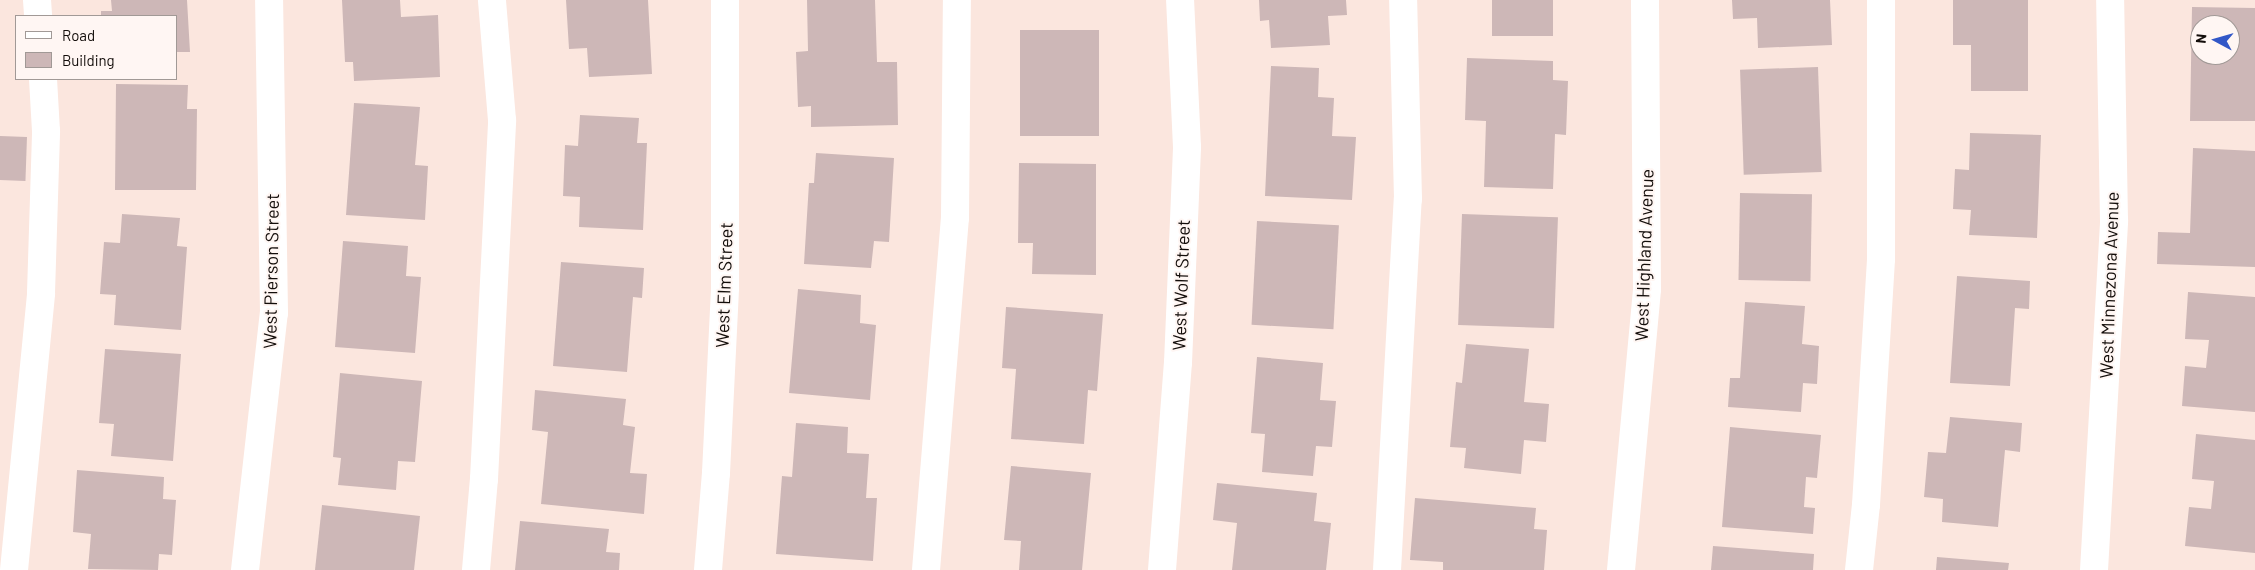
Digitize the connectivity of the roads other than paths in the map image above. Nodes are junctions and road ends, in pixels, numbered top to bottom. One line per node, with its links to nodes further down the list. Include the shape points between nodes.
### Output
1 (37, 0): 11 (street)
2 (269, 0): 14 (street, West Pierson Street, via 274,313)
3 (492, 0): 15 (street, via 502,120 484,479)
4 (725, 0): 16 (street, West Elm Street, via 725,287)
5 (957, 0): 17 (street, via 955,218)
6 (1180, 0): 18 (street, West Wolf Street, via 1187,147 1178,363)
7 (1403, 0): 19 (street, via 1408,198)
8 (1645, 0): 20 (street, West Highland Avenue, via 1647,290)
9 (1881, 0): 21 (street, via 1881,259)
10 (2110, 0): 22 (street, West Minnezona Avenue, via 2114,221)
11 (38, 15)
12 (42, 80): 13 (street, via 46,131 41,293)
13 (14, 570)
14 (245, 570)
15 (476, 570)
16 (708, 570)
17 (926, 570)
18 (1162, 570)
19 (1387, 570)
20 (1621, 570)
21 (1859, 570)
22 (2094, 570)

